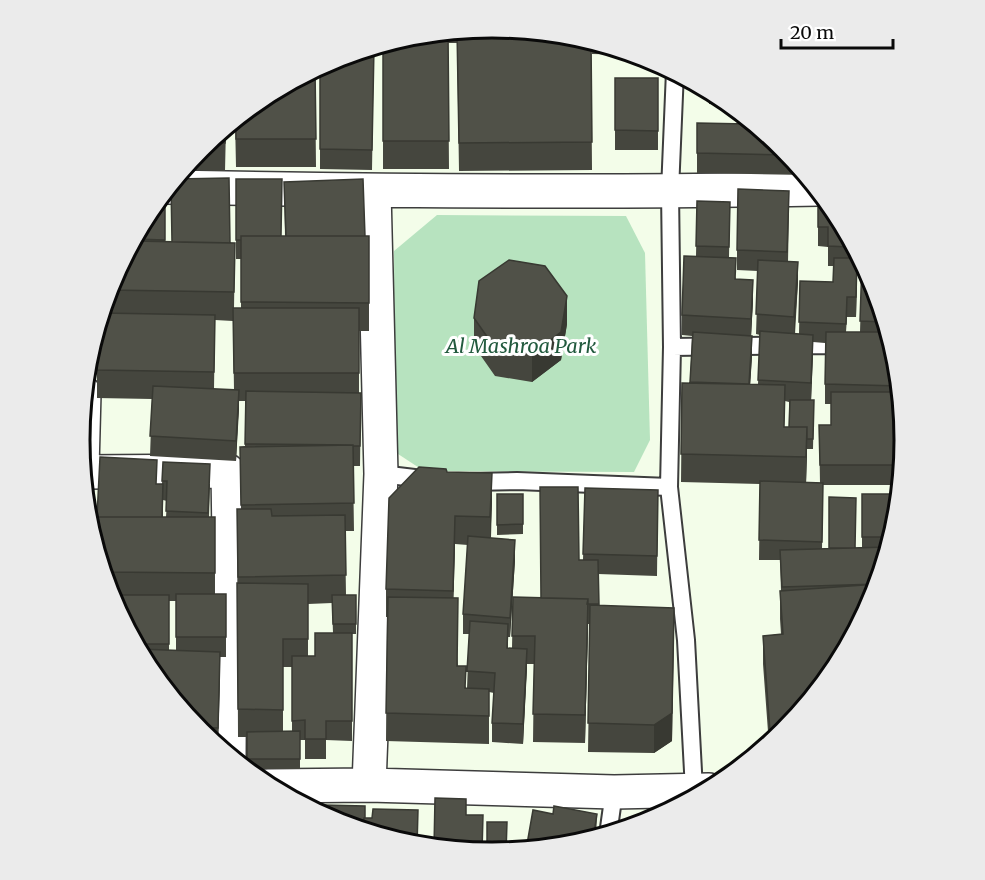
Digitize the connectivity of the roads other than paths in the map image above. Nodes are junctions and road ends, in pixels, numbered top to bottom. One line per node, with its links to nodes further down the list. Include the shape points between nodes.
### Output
1 (675, 81): 5 (lane)
2 (180, 187): 4 (street)
3 (807, 189): 5 (street)
4 (374, 191): 5 (street); 9 (street)
5 (670, 191): 6 (lane)
6 (672, 347): 7 (lane); 10 (lane)
7 (884, 348)
8 (91, 470): 11 (street, via 228,471)
9 (381, 474): 10 (lane, via 453,482); 13 (street)
10 (669, 488): 12 (lane)
11 (229, 745)
12 (701, 784)
13 (369, 785): 14 (street); 16 (street)
14 (286, 786)
15 (692, 790): 16 (street)
16 (614, 792): 17 (lane)
17 (609, 825)

